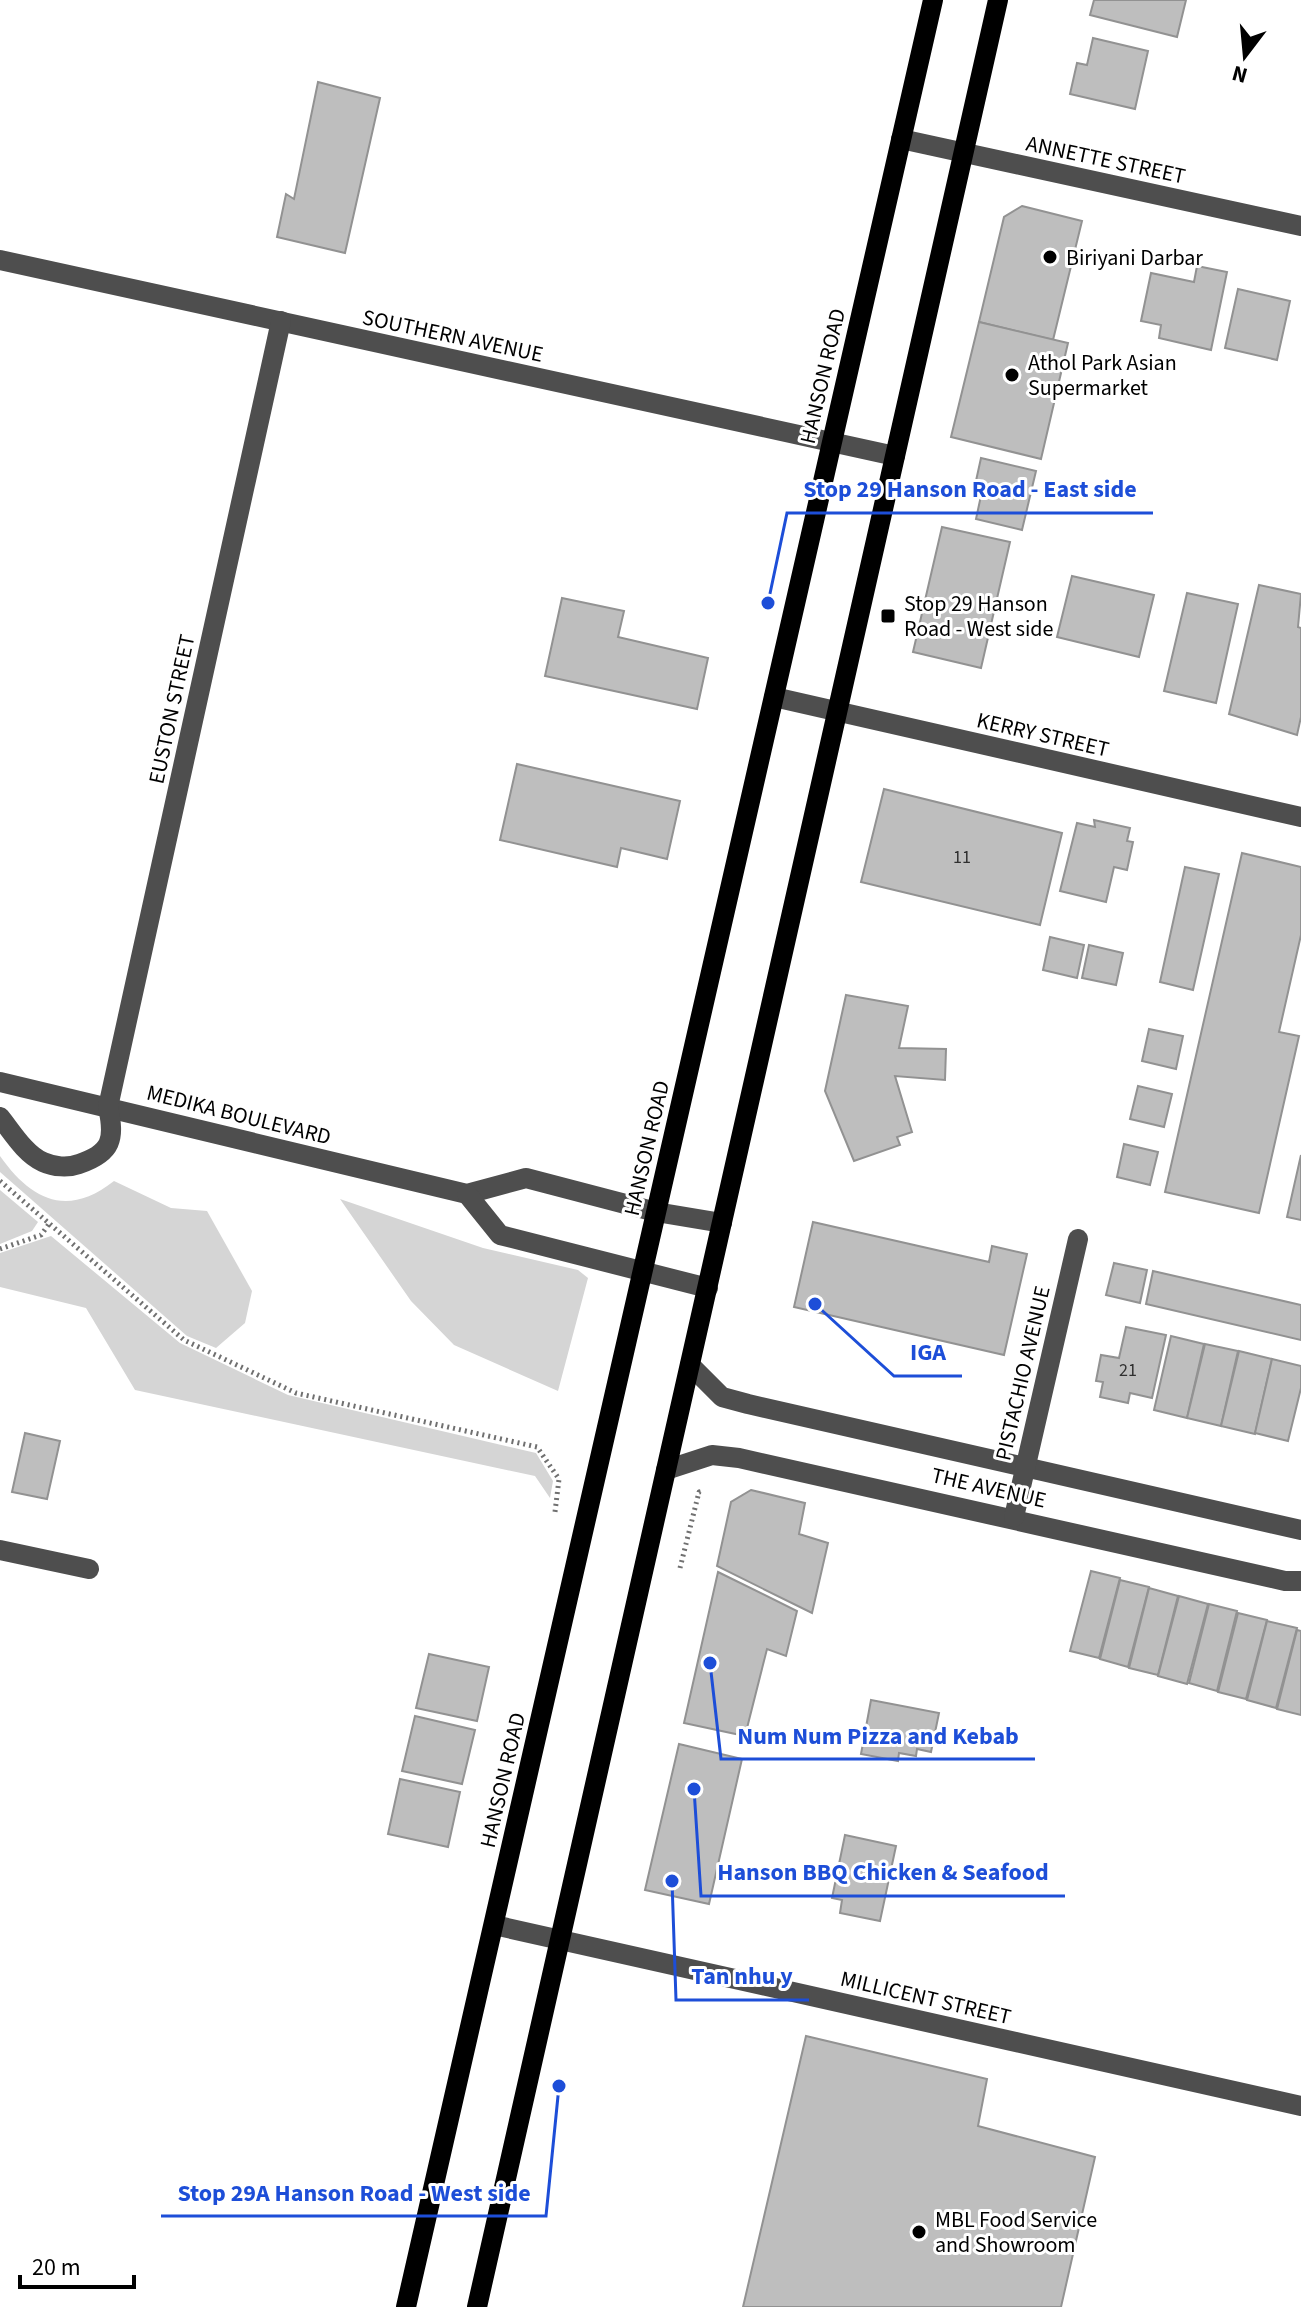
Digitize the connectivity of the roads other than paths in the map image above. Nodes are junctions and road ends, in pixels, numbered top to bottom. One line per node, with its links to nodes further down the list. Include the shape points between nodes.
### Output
1 (933, 0): 3 (main road, HANSON ROAD)
2 (998, 0): 4 (main road)
3 (901, 139): 4 (street, ANNETTE STREET); 8 (main road, HANSON ROAD)
4 (964, 153): 5 (street, ANNETTE STREET); 9 (main road)
5 (1301, 226)
6 (0, 260): 7 (street, SOUTHERN AVENUE)
7 (281, 321): 8 (street, SOUTHERN AVENUE); 14 (street, EUSTON STREET)
8 (832, 442): 9 (street, SOUTHERN AVENUE); 10 (main road, HANSON ROAD)
9 (895, 456): 11 (main road)
10 (774, 697): 11 (street, KERRY STREET); 17 (main road, HANSON ROAD)
11 (838, 712): 12 (street, KERRY STREET); 18 (main road)
12 (1301, 817)
13 (0, 1082): 14 (street, MEDIKA BOULEVARD)
14 (108, 1107): 15 (street, EUSTON STREET, via 113,1128 108,1147 97,1158 68,1168 42,1162); 16 (street, MEDIKA BOULEVARD)
15 (0, 1117)
16 (467, 1194): 17 (street, MEDIKA BOULEVARD, via 526,1178); 20 (street, via 500,1235)
17 (656, 1212): 18 (street, MEDIKA BOULEVARD); 20 (main road, HANSON ROAD)
18 (722, 1223): 21 (main road)
19 (1078, 1239): 23 (street, PISTACHIO AVENUE)
20 (642, 1274): 21 (street); 30 (main road, HANSON ROAD)
21 (708, 1288): 22 (main road)
22 (690, 1365): 23 (street, THE AVENUE, via 722,1397); 24 (main road)
23 (1025, 1468): 25 (street, PISTACHIO AVENUE); 26 (street, THE AVENUE)
24 (666, 1470): 25 (street, THE AVENUE, via 721,1455); 31 (main road)
25 (1014, 1517): 29 (street, THE AVENUE)
26 (1301, 1530)
27 (0, 1550): 28 (street)
28 (89, 1569)
29 (1301, 1581)
30 (494, 1925): 31 (street, MILLICENT STREET); 33 (main road, HANSON ROAD)
31 (560, 1939): 32 (street, MILLICENT STREET); 34 (main road)
32 (1301, 2106)
33 (406, 2307)
34 (477, 2307)

